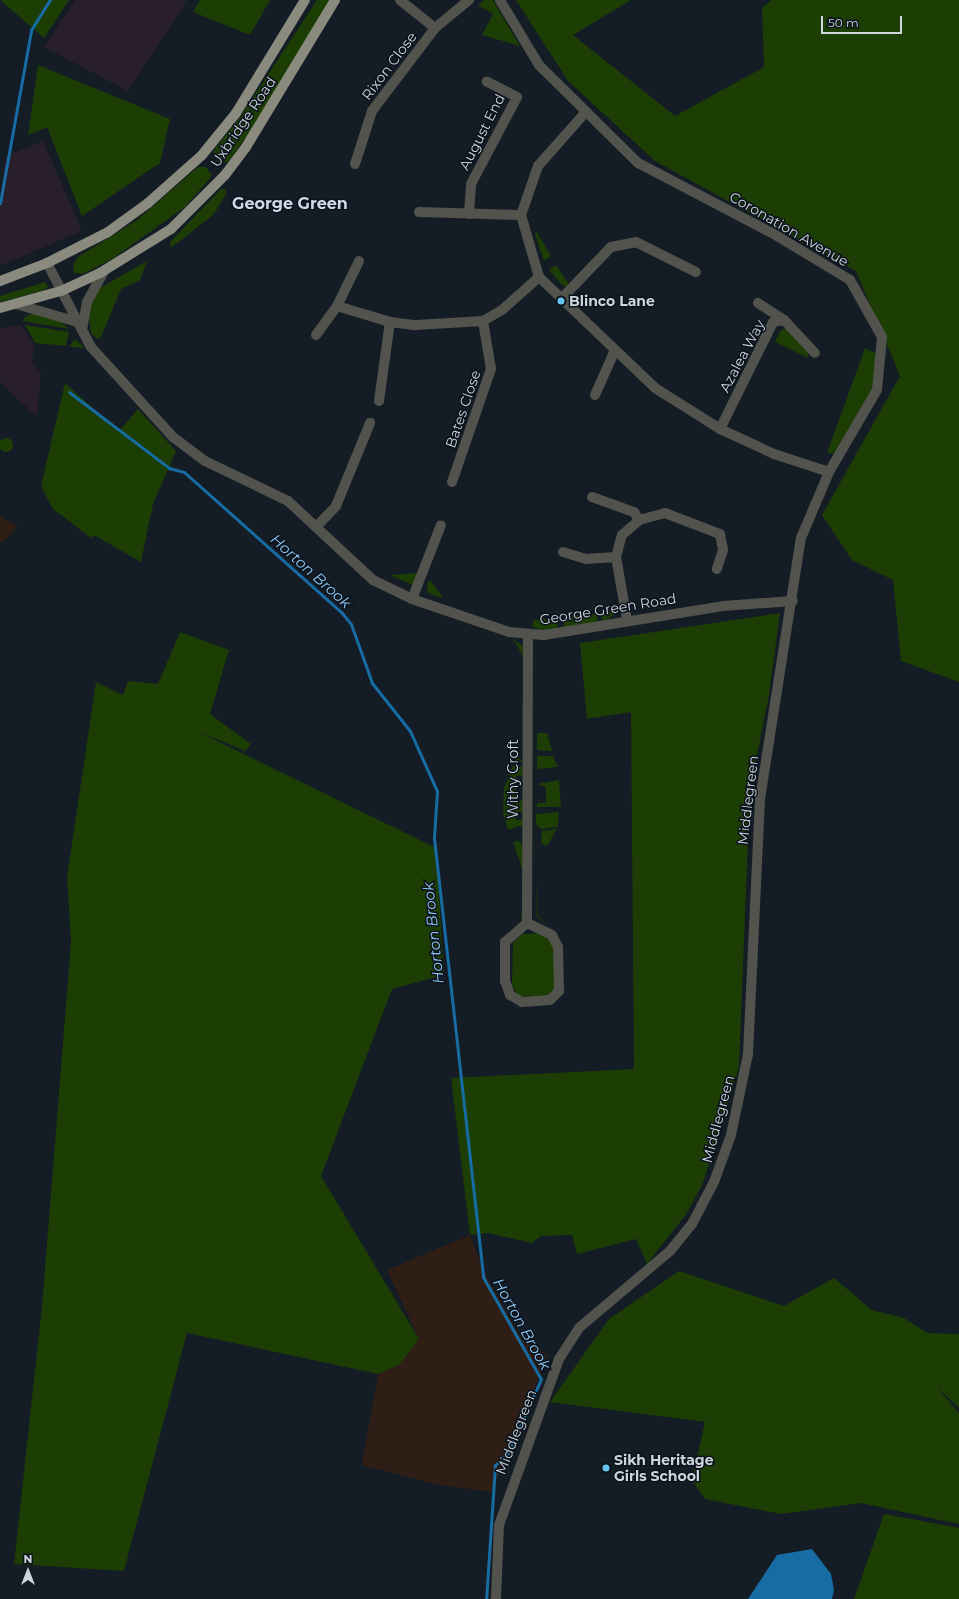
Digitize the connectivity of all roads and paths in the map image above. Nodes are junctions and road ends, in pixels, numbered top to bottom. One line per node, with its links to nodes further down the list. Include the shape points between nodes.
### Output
1 (305, 0): 14 (main road, Uxbridge Road, via 236,113 202,155 148,203 108,232)
2 (335, 0): 15 (main road, Uxbridge Road, via 225,175 171,228)
3 (400, 0): 6 (street)
4 (469, 0): 6 (street, Rixon Close)
5 (500, 0): 8 (street, Coronation Avenue, via 539,65)
6 (436, 28): 9 (street, Rixon Close, via 372,111)
7 (487, 82): 11 (street, August End, via 517,97 471,184)
8 (584, 114): 12 (street, via 538,166); 36 (street, Coronation Avenue, via 638,163 772,232 850,280 882,337 881,365 877,390)
9 (355, 164)
10 (419, 212): 11 (street)
11 (469, 214): 12 (street)
12 (521, 215): 17 (street)
13 (359, 261): 23 (street)
14 (47, 263): 18 (main road, Uxbridge Road); 19 (street, George Green Road)
15 (104, 271): 19 (main road, Uxbridge Road); 28 (street, via 87,302)
16 (696, 272): 20 (street, via 636,242 611,247)
17 (539, 277): 20 (street); 26 (street, via 502,310)
18 (0, 281)
19 (61, 291): 22 (main road, Uxbridge Road); 28 (street, George Green Road)
20 (563, 297): 30 (street)
21 (758, 303): 25 (street)
22 (16, 304): 24 (main road, Uxbridge Road); 28 (street)
23 (337, 306): 27 (street); 29 (street)
24 (0, 308)
25 (784, 320): 31 (street, Azalea Way); 35 (street, Azalea Way, via 773,322)
26 (483, 321): 27 (street, via 452,324); 37 (street, Bates Close, via 491,369)
27 (390, 322): 33 (street)
28 (79, 326): 41 (street, George Green Road, via 91,347 173,437 204,461 288,501)
29 (316, 335)
30 (615, 350): 32 (street); 35 (street, via 655,388)
31 (815, 353)
32 (595, 395)
33 (379, 401)
34 (370, 423): 41 (street, via 336,506)
35 (720, 429): 36 (street, via 774,454)
36 (829, 472): 46 (street, Coronation Avenue, via 801,538)
37 (452, 482)
38 (592, 497): 39 (street, via 634,512)
39 (639, 520): 43 (street, via 622,535); 44 (street, via 665,513 720,534 724,550)
40 (441, 525): 45 (street)
41 (316, 527): 45 (street, George Green Road, via 373,580)
42 (563, 552): 43 (street, via 586,559)
43 (616, 557): 47 (street)
44 (717, 569)
45 (412, 599): 48 (street, George Green Road, via 509,632)
46 (793, 602): 47 (street, George Green Road, via 723,606); 50 (street, Middlegreen, via 760,799 748,1054 731,1135 714,1182 692,1224 670,1251 580,1327 559,1359 499,1525)
47 (627, 620): 48 (street, George Green Road, via 579,630)
48 (528, 634): 49 (street, Withy Croft)
49 (527, 923): 49 (street, via 506,942 505,980 510,995 522,1002 550,1000 559,991 558,947 552,935)
50 (496, 1599)

